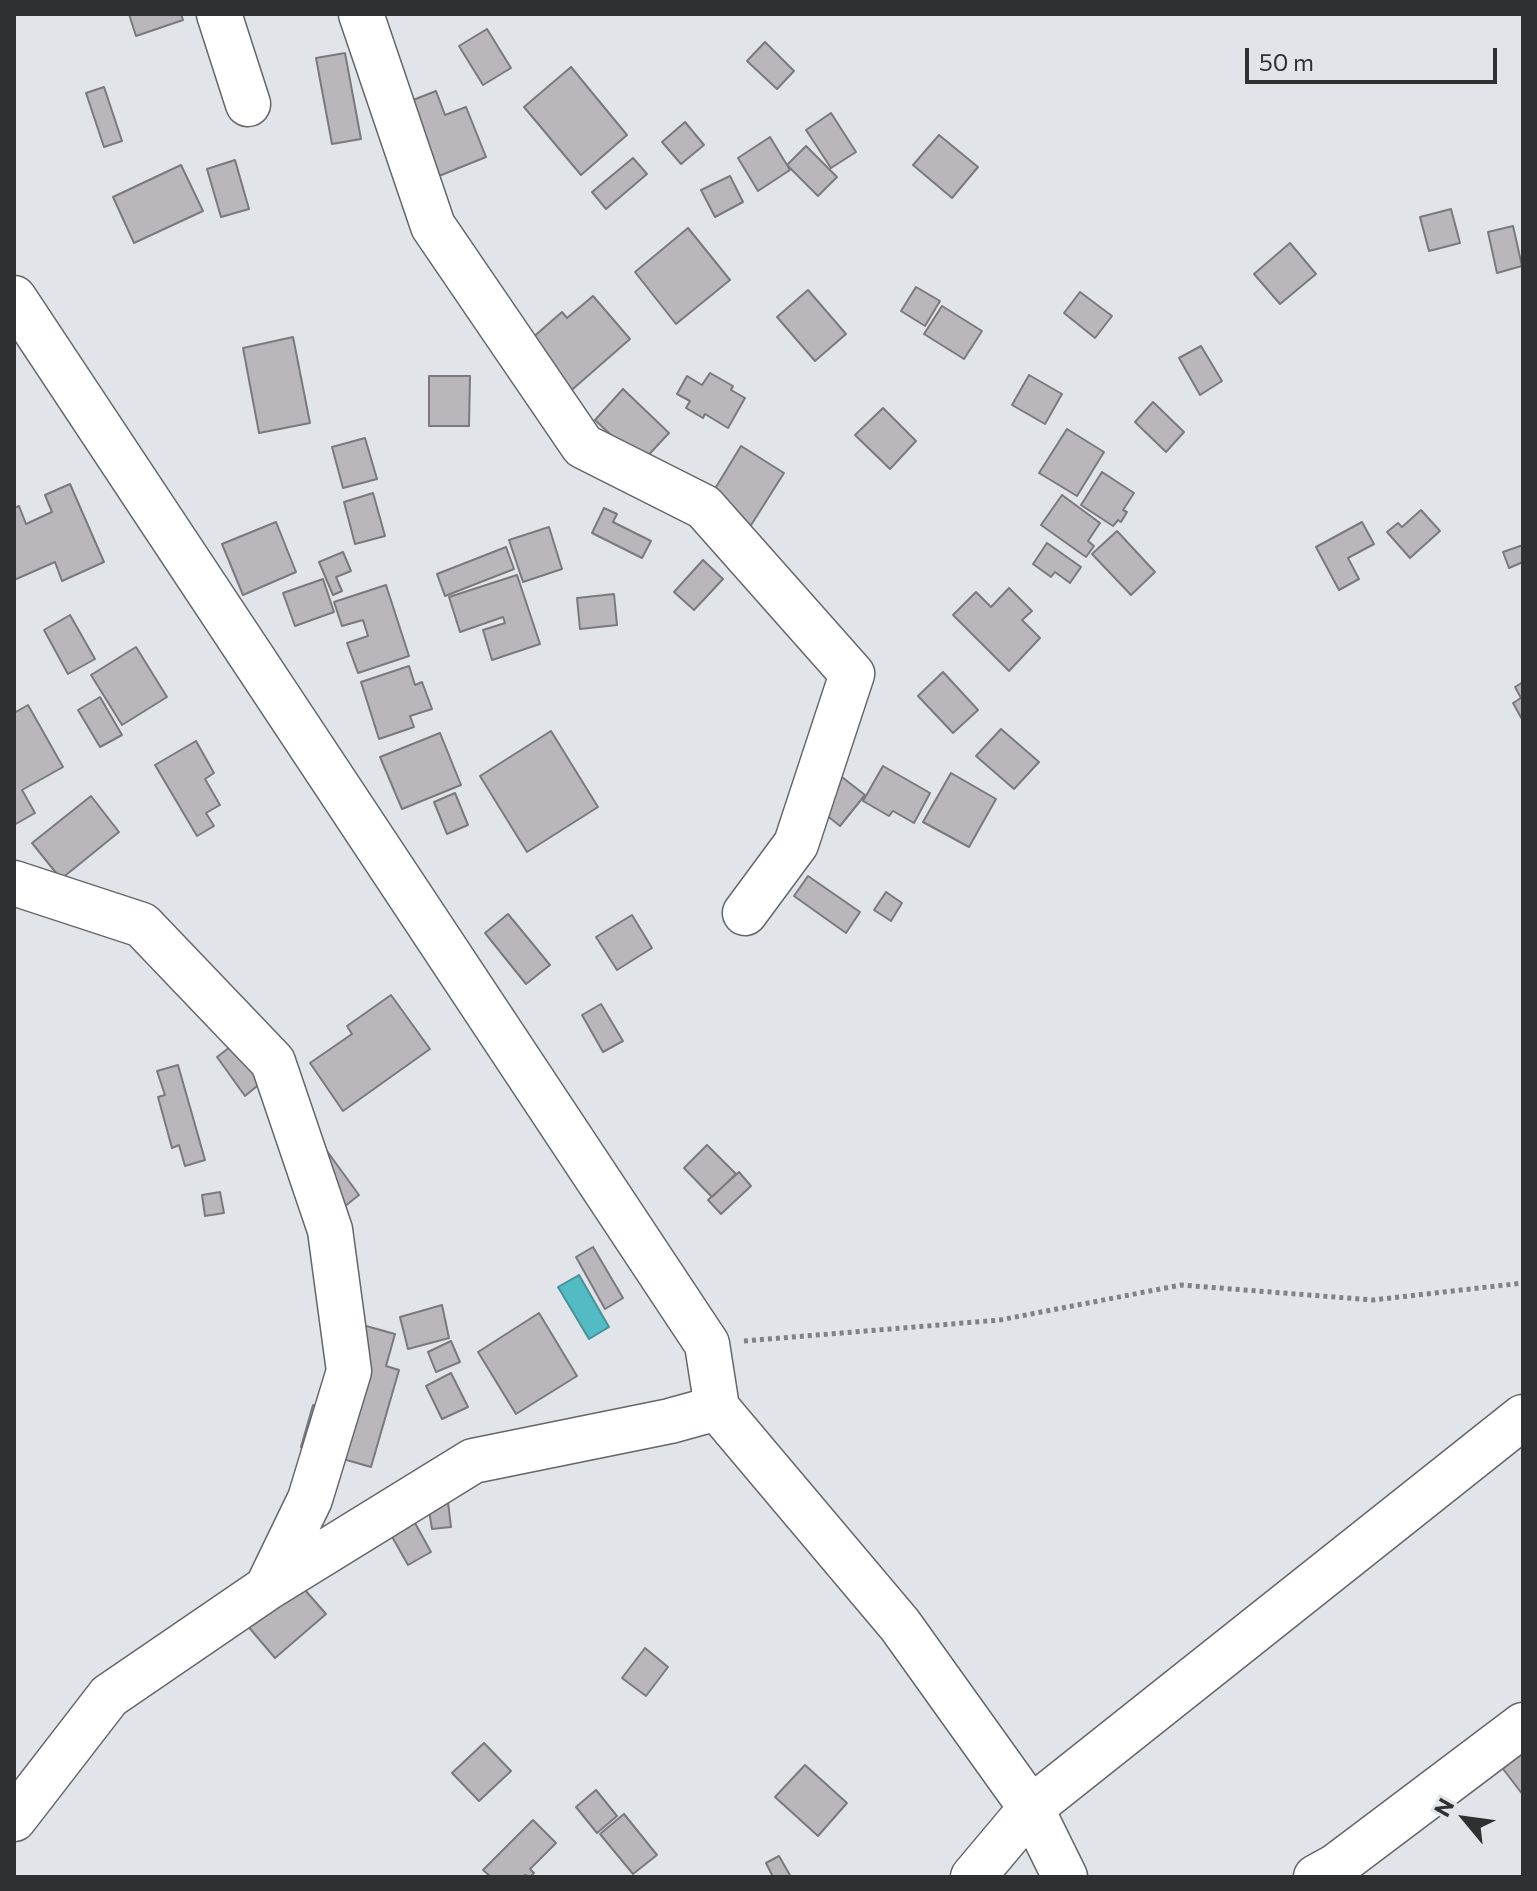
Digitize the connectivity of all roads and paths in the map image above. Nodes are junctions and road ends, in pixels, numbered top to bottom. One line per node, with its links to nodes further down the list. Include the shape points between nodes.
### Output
1 (219, 14): 3 (street)
2 (361, 14): 6 (street, via 433,226 583,446 704,507 852,674 796,844)
3 (248, 104)
4 (14, 298): 8 (street)
5 (14, 883): 11 (street, via 142,925 273,1062 330,1230 349,1371 310,1499)
6 (745, 913)
7 (1523, 1283): 8 (path, via 1373,1300 1181,1285 1000,1320)
8 (707, 1344): 9 (street)
9 (717, 1408): 11 (street, via 473,1461); 13 (street, via 900,1625)
10 (1523, 1417): 13 (street)
11 (267, 1588): 14 (street, via 109,1696)
12 (1523, 1725): 15 (street)
13 (1031, 1808): 16 (street); 17 (street)
14 (14, 1819)
15 (1331, 1873)
16 (973, 1877)
17 (1065, 1877)

